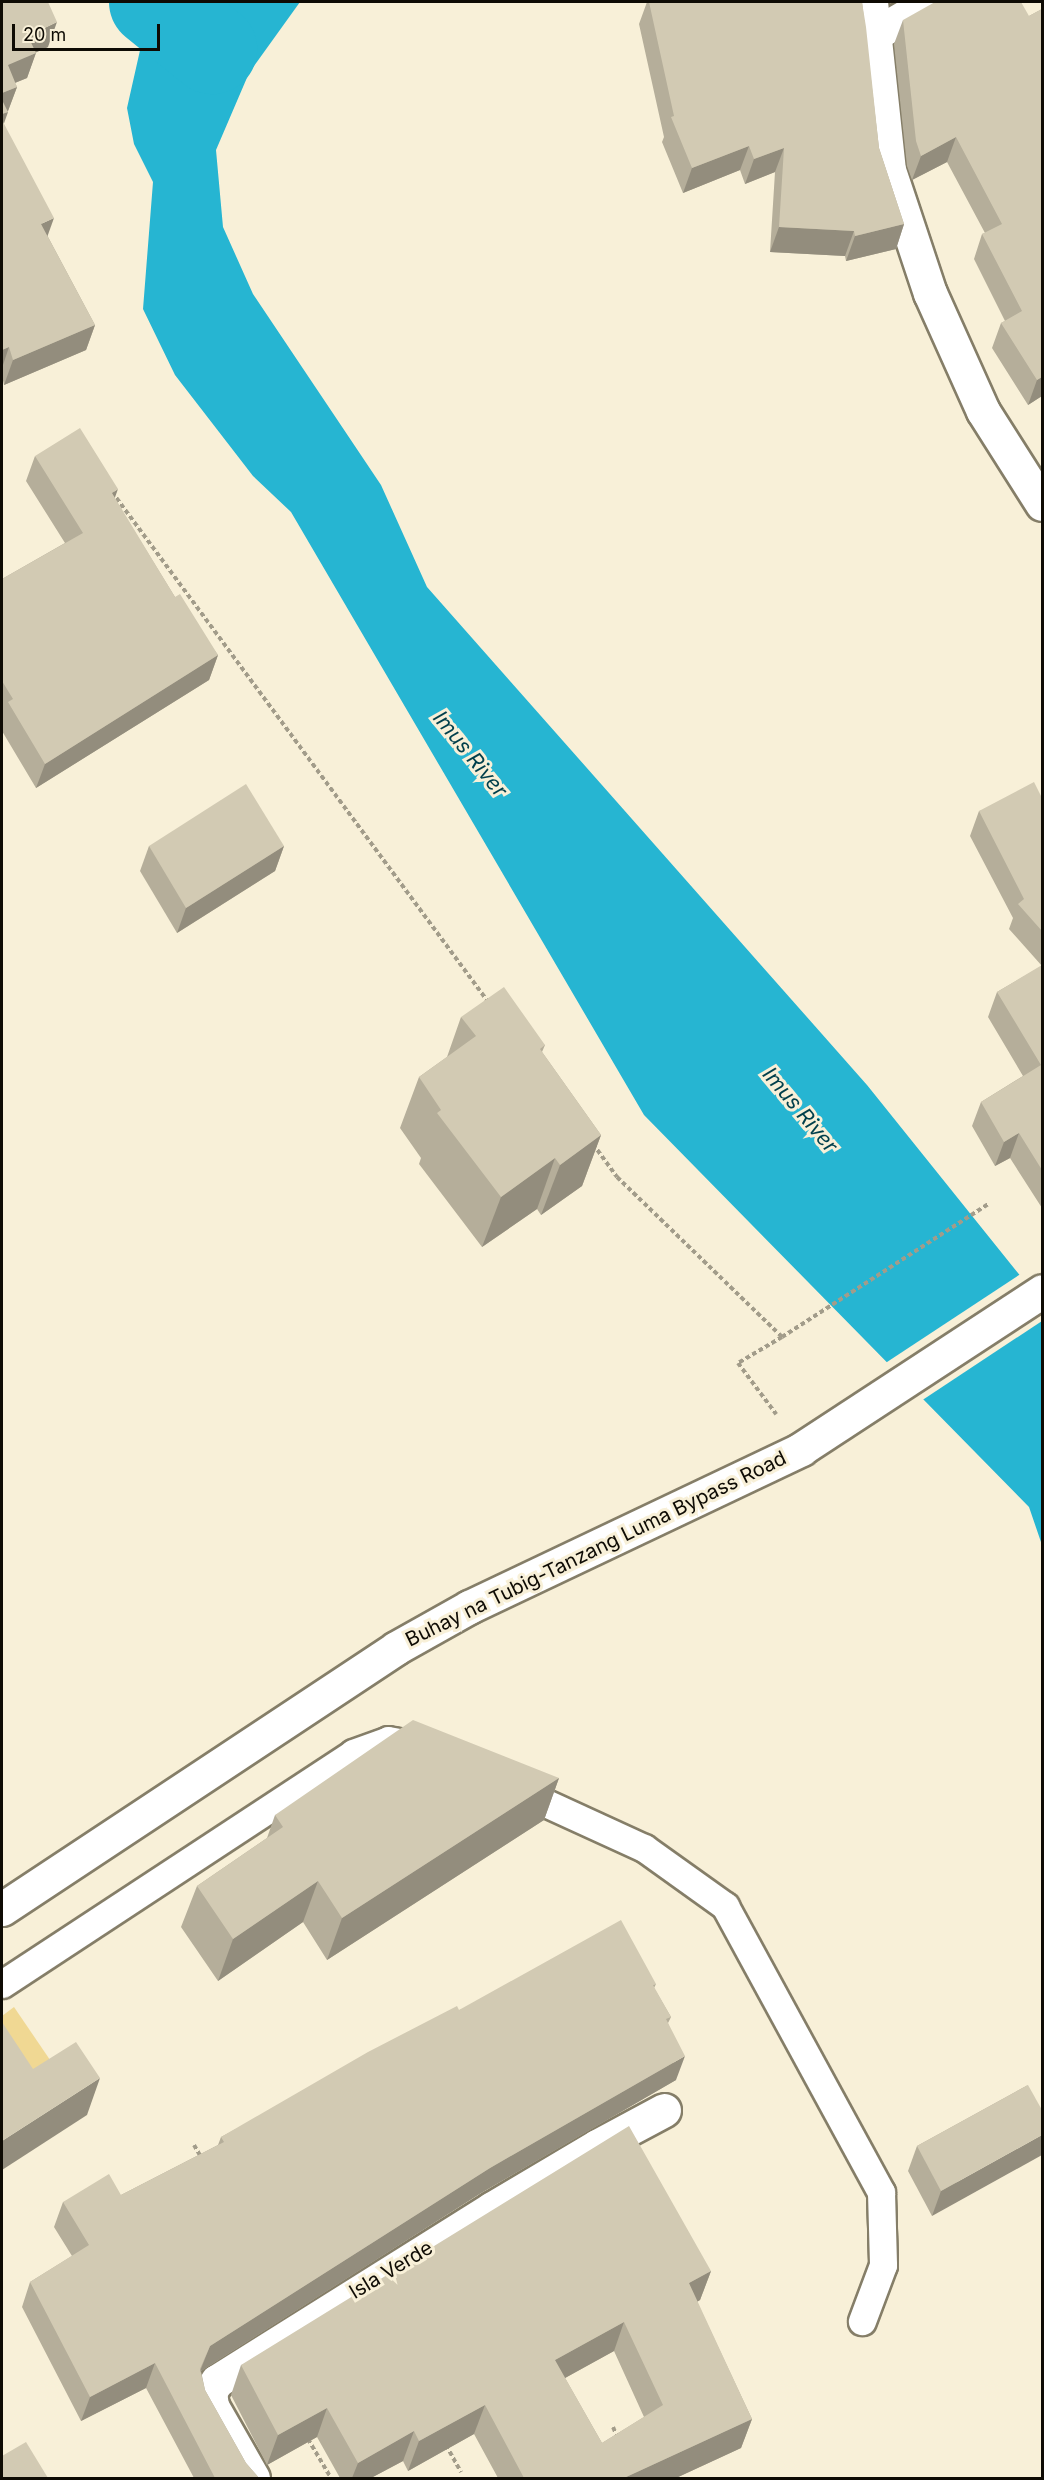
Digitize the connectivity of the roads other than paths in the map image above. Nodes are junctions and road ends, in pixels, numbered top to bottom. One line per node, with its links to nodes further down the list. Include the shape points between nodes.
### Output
1 (871, 2): 3 (street)
2 (930, 2): 3 (street)
3 (875, 34): 4 (street, via 889,170 930,293 983,411)
4 (1042, 504)
5 (1042, 1291): 8 (street, Buhay na Tubig-Tanzang Luma Bypass Road, via 801,1449 469,1607 396,1648)
6 (444, 1756): 9 (lane, via 406,1741 388,1740 361,1749)
7 (486, 1776): 11 (lane, via 644,1848 725,1906 880,2192 882,2265)
8 (2, 1909)
9 (2, 1984)
10 (664, 2110): 12 (street, Isla Verde, via 597,2145 217,2380 210,2392 212,2406)
11 (862, 2321)
12 (253, 2478)

